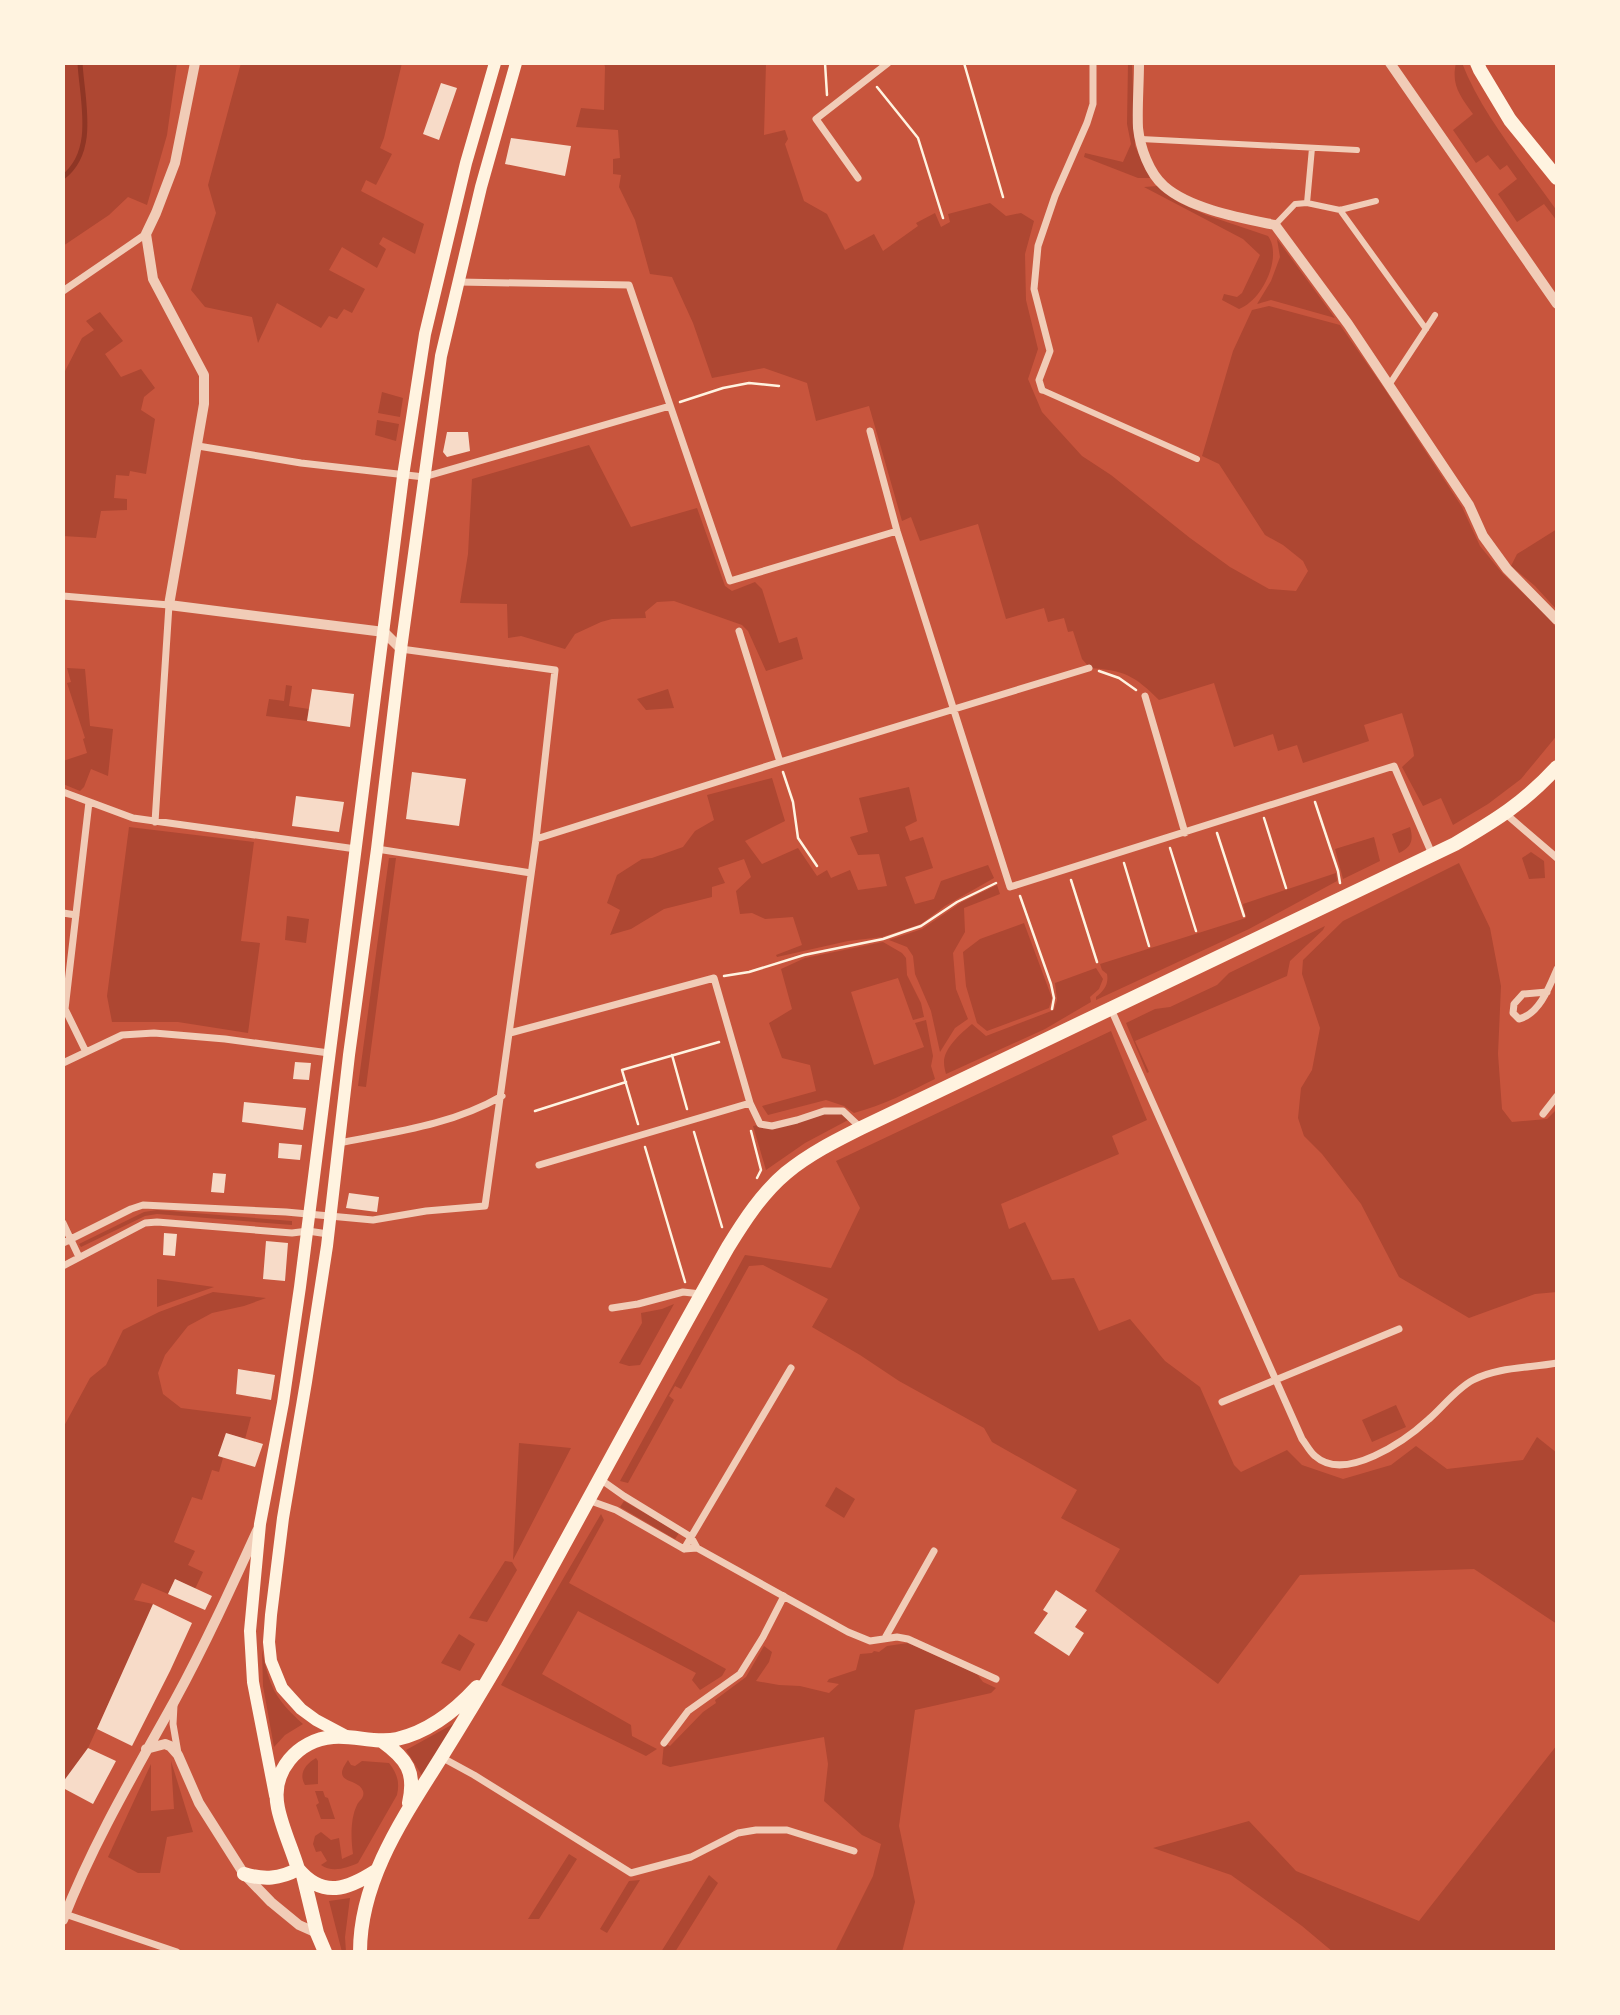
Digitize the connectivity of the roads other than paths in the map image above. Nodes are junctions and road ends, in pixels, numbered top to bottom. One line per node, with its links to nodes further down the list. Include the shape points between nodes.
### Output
1 (195, 63): 22 (street, via 175,163)
2 (495, 63): 9 (main road)
3 (516, 63): 10 (main road)
4 (888, 63): 16 (street, via 816,119)
5 (1093, 63): 29 (street, via 1093,104 1038,246 1034,289 1050,351 1039,380)
6 (1139, 63): 11 (street)
7 (1390, 63): 25 (street)
8 (1477, 63): 17 (highway, via 1510,120)
9 (488, 86): 10 (main road); 14 (main road)
10 (507, 92): 15 (main road)
11 (1141, 139): 12 (street); 21 (street, via 1153,174 1164,187 1183,199)
12 (1312, 148): 13 (street); 19 (street)
13 (1357, 149)
14 (466, 163): 15 (main road); 34 (main road, via 425,334)
15 (486, 168): 23 (main road)
16 (858, 178)
17 (1557, 178)
18 (1377, 201): 20 (street)
19 (1307, 203): 20 (street); 21 (street, via 1295,204)
20 (1340, 210): 27 (street)
21 (1275, 225): 28 (street)
22 (146, 234): 24 (street); 32 (street, via 153,279 204,375)
23 (459, 282): 30 (street, via 629,285); 35 (main road, via 441,356)
24 (63, 291)
25 (1557, 304)
26 (1435, 315): 27 (street)
27 (1426, 328): 28 (street)
28 (1389, 385): 39 (street, via 1469,505 1483,537)
29 (1042, 390): 33 (street)
30 (670, 405): 35 (street); 36 (street, via 730,581)
31 (870, 432): 36 (street)
32 (198, 446): 34 (street); 38 (street)
33 (1197, 459)
34 (403, 476): 35 (street); 41 (main road)
35 (425, 477): 42 (main road)
36 (897, 531): 45 (street)
37 (63, 596): 38 (street)
38 (169, 606): 41 (street); 51 (street)
39 (1557, 620)
40 (739, 631): 46 (street)
41 (384, 632): 42 (street); 54 (main road)
42 (401, 649): 53 (street, via 555,670); 55 (main road)
43 (1089, 668): 45 (street)
44 (1145, 696): 52 (street)
45 (955, 709): 46 (street); 52 (street, via 1011,885)
46 (780, 762): 53 (street)
47 (1557, 767): 50 (highway)
48 (63, 792): 49 (street)
49 (89, 802): 51 (street); 60 (street)
50 (1506, 814): 56 (highway); 57 (street)
51 (155, 822): 54 (street)
52 (1185, 833): 56 (street, via 1394,766)
53 (536, 839): 58 (street)
54 (356, 849): 66 (main road)
55 (377, 849): 58 (street); 73 (main road)
56 (1432, 855): 63 (highway)
57 (1557, 858)
58 (531, 873): 64 (street)
59 (63, 913): 60 (street)
60 (76, 915): 65 (street, via 65,1009)
61 (1557, 969): 62 (street)
62 (1547, 992): 62 (street, via 1529,1016 1518,1019 1513,1013 1523,994)
63 (1111, 1009): 72 (highway); 88 (street)
64 (510, 1033): 68 (street); 70 (street, via 713,978)
65 (86, 1052): 66 (street, via 122,1035 155,1033); 67 (street)
66 (329, 1053): 75 (main road)
67 (63, 1063)
68 (502, 1096): 73 (street, via 445,1121); 76 (street, via 485,1206 373,1220)
69 (1557, 1096): 71 (street)
70 (750, 1103): 72 (street, via 760,1124 772,1126 824,1111 843,1111); 74 (street)
71 (1543, 1114)
72 (862, 1128): 83 (highway, via 785,1174 746,1219)
73 (339, 1143): 76 (main road)
74 (539, 1165)
75 (309, 1214): 76 (street); 78 (main road); 80 (street, via 142,1205)
76 (330, 1215): 79 (main road)
77 (63, 1223): 80 (street)
78 (308, 1231): 79 (street); 81 (street, via 145,1223); 92 (main road)
79 (328, 1234): 102 (main road, via 281,1530 270,1653 277,1679 295,1704)
80 (67, 1241): 81 (street)
81 (79, 1257): 82 (street)
82 (63, 1266)
83 (701, 1294): 84 (street, via 683,1292); 90 (highway)
84 (612, 1308)
85 (1399, 1329): 88 (street)
86 (1557, 1363): 88 (street, via 1474,1379 1415,1432 1352,1464 1332,1465 1315,1456)
87 (791, 1368): 93 (street)
88 (1276, 1379): 89 (street)
89 (1222, 1402)
90 (600, 1479): 91 (highway); 93 (street)
91 (588, 1500): 95 (street, via 616,1510); 99 (highway)
92 (260, 1524): 101 (street, via 209,1637); 108 (main road, via 251,1661)
93 (691, 1537): 94 (street); 95 (street)
94 (697, 1548): 95 (street); 97 (street)
95 (684, 1549)
96 (934, 1551): 98 (street)
97 (784, 1596): 98 (street, via 848,1632 870,1641); 104 (street, via 740,1674 688,1711)
98 (885, 1638): 100 (street, via 908,1639)
99 (497, 1665): 103 (highway, via 430,1726); 107 (highway)
100 (996, 1679)
101 (174, 1701): 105 (street); 106 (street)
102 (349, 1737): 103 (highway); 108 (highway, via 316,1741 293,1754 279,1779)
103 (382, 1741): 109 (highway, via 399,1754 410,1773)
104 (664, 1743)
105 (146, 1749): 106 (street, via 165,1744); 114 (street)
106 (178, 1755): 113 (street, via 199,1803)
107 (441, 1757): 109 (highway); 110 (street, via 631,1873 691,1857 738,1833 755,1830 787,1830)
108 (277, 1806): 112 (highway)
109 (407, 1811): 111 (highway)
110 (854, 1851)
111 (376, 1871): 112 (highway, via 340,1889 328,1889); 118 (highway, via 364,1907)
112 (301, 1872): 113 (highway, via 272,1878); 115 (highway)
113 (244, 1874): 115 (street, via 299,1925)
114 (64, 1917): 116 (street)
115 (317, 1933): 117 (highway)
116 (177, 1952)
117 (325, 1952)
118 (360, 1952)

